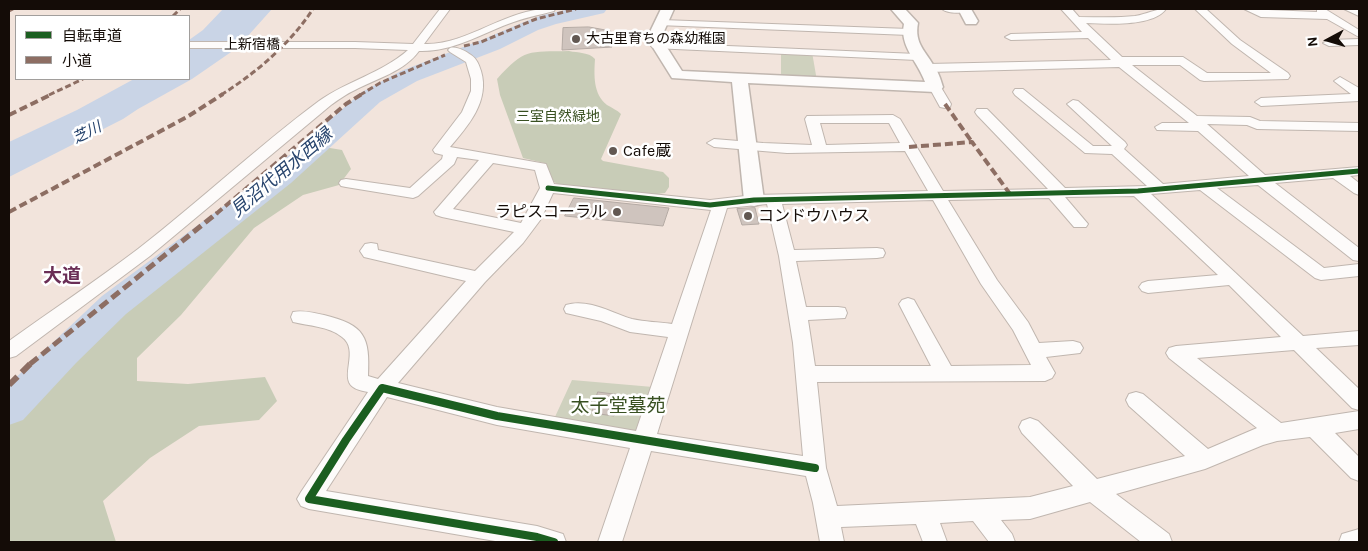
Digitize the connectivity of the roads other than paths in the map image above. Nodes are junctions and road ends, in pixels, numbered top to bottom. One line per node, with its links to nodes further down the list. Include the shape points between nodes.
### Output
1 (445, 9): 25 (street)
2 (550, 9): 16 (street, 上新宿橋)
3 (898, 9): 17 (street, via 911,22)
4 (947, 9): 11 (street)
5 (1066, 9): 15 (street)
6 (1161, 9): 15 (street, via 1128,19)
7 (1200, 9): 28 (street, via 1236,42 1284,76 1204,77 1183,61)
8 (1249, 9): 14 (street, via 1261,14)
9 (1318, 9): 14 (street)
10 (1349, 9): 12 (street)
11 (967, 13)
12 (1359, 13)
13 (664, 16): 17 (street); 24 (street, via 654,38)
14 (1331, 16): 18 (street)
15 (1076, 20): 19 (street)
16 (495, 25): 25 (street, 上新宿橋, via 448,45); 26 (street, via 495,31)
17 (908, 32): 27 (street)
18 (1359, 34)
19 (1090, 35): 20 (street); 28 (street)
20 (1011, 37)
21 (1359, 42): 22 (street)
22 (1329, 43)
23 (190, 45): 25 (street, 上新宿橋)
24 (657, 46): 27 (street); 31 (street, via 677,75)
25 (417, 47): 29 (street)
26 (454, 50): 29 (street); 49 (street, via 469,58 478,76 476,97 463,123 440,150)
27 (918, 57): 30 (street)
28 (1122, 62): 30 (street); 40 (street)
29 (392, 67): 85 (street, via 343,91 310,114 144,252)
30 (928, 68): 33 (street)
31 (739, 78): 33 (street); 46 (street)
32 (1340, 81): 35 (street)
33 (935, 87): 37 (street)
34 (1019, 92): 48 (street, via 1090,150)
35 (1359, 93)
36 (1359, 97): 41 (street, via 1259,100)
37 (945, 104)
38 (1073, 104): 48 (street, via 1120,145)
39 (982, 112): 60 (street)
40 (1197, 124): 41 (street, via 1250,121 1257,125); 42 (street); 53 (street)
41 (1295, 126): 43 (street)
42 (1162, 127)
43 (1359, 127)
44 (714, 143): 46 (street)
45 (909, 147): 47 (street); 47 (street, via 893,119 812,119); 61 (street)
46 (748, 148): 47 (street); 62 (street)
47 (820, 149)
48 (1116, 150): 57 (street)
49 (451, 152): 50 (street); 54 (street, via 449,161 413,193)
50 (489, 158): 56 (street, via 538,166 544,173); 66 (street, via 442,212)
51 (1359, 171): 52 (street)
52 (1336, 173): 53 (street); 58 (street)
53 (1262, 180): 55 (street); 70 (street)
54 (346, 183)
55 (1203, 185): 57 (street); 71 (street, via 1321,274)
56 (548, 188): 64 (street); 66 (street)
57 (1158, 188): 59 (street)
58 (1359, 190)
59 (1138, 191): 60 (street); 73 (street)
60 (1057, 193): 61 (street); 65 (street)
61 (940, 197): 63 (street); 84 (street, via 990,284)
62 (754, 200): 63 (street); 64 (street)
63 (774, 201): 69 (street)
64 (720, 205): 80 (street)
65 (1080, 224)
66 (525, 229): 72 (street)
67 (371, 248): 72 (street, via 370,253)
68 (877, 253): 69 (street)
69 (787, 256): 78 (street)
70 (1359, 256)
71 (1359, 270)
72 (479, 278): 88 (street)
73 (1233, 279): 74 (street); 82 (street)
74 (1148, 287)
75 (908, 304): 87 (street)
76 (573, 309): 80 (street, via 604,315 630,325)
77 (838, 313): 78 (street)
78 (798, 314): 86 (street)
79 (300, 317): 88 (street, via 336,326 352,334 360,349 358,379)
80 (679, 332): 95 (street)
81 (1359, 338): 82 (street)
82 (1298, 342): 90 (street); 94 (street, via 1176,353)
83 (1073, 348): 84 (street)
84 (1034, 350): 87 (street, via 1045,373)
85 (9, 351)
86 (807, 374): 87 (street); 97 (street)
87 (945, 374)
88 (382, 388): 95 (street, via 484,413); 104 (street, via 309,498)
89 (1136, 400): 96 (street)
90 (1359, 402)
91 (1359, 420): 93 (street)
92 (1030, 427): 99 (street)
93 (1315, 428): 94 (street); 98 (street)
94 (1277, 432): 96 (street)
95 (644, 440): 97 (street); 105 (street)
96 (1205, 460): 99 (street)
97 (815, 468): 102 (street)
98 (1359, 471)
99 (1092, 490): 100 (street, via 1030,508); 109 (street)
100 (980, 511): 101 (street); 108 (street)
101 (924, 513): 102 (street); 107 (street)
102 (827, 516): 106 (street)
103 (1359, 540): 110 (street)
104 (554, 542)
105 (610, 542)
106 (832, 542)
107 (934, 542)
108 (1004, 542)
109 (1160, 542)
110 (1351, 542)

